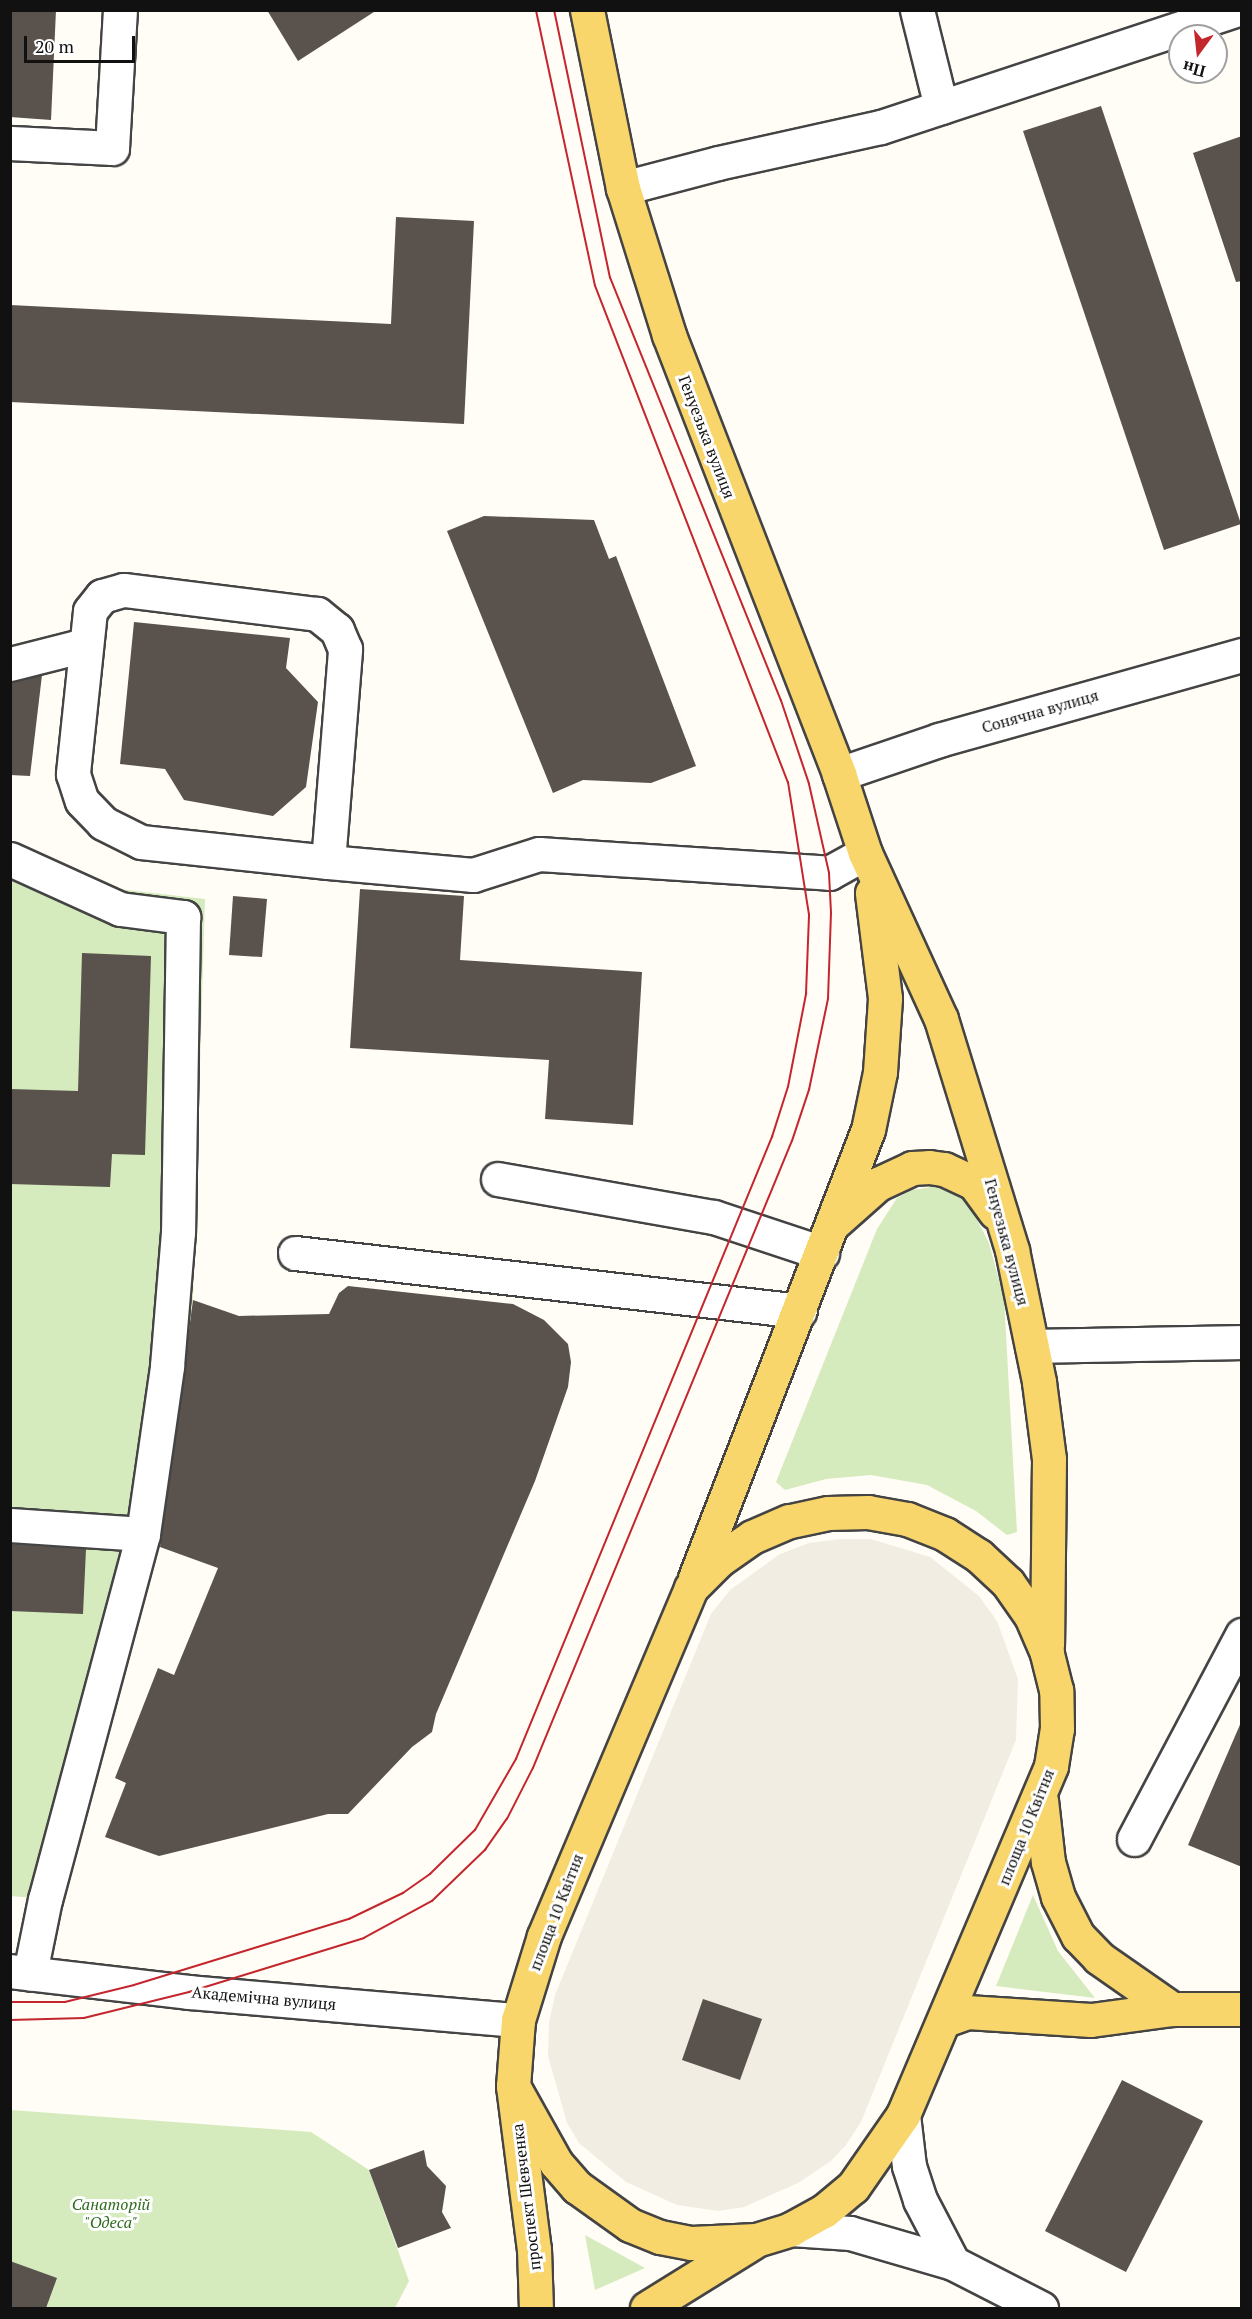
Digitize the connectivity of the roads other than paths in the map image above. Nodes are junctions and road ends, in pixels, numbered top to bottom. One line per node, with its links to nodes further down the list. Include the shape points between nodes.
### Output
1 (120, 10): 6 (street, via 112,148)
2 (587, 10): 7 (main road, Генуезька вулиця)
3 (917, 10): 5 (street)
4 (1234, 10): 5 (street)
5 (941, 107): 7 (street, via 881,127)
6 (10, 143)
7 (623, 188): 11 (main road, Генуезька вулиця, via 709,445)
8 (85, 645): 10 (street); 14 (street, via 73,774 82,801 104,823 141,842); 14 (street, via 90,611 102,596 123,590 317,614 337,630 345,649)
9 (1242, 655): 11 (street, Сонячна вулиця, via 939,740)
10 (10, 664)
11 (839, 774): 12 (main road, Генуезька вулиця)
12 (865, 853): 14 (street, via 829,873 539,854 473,875); 16 (main road, Генуезька вулиця, via 885,998 880,1072 868,1130); 17 (main road, Генуезька вулиця, via 941,1019)
13 (10, 859): 24 (street, via 120,909 183,917 178,1232 167,1367)
14 (328, 862)
15 (498, 1179): 19 (street, via 714,1217)
16 (835, 1222): 17 (main road, via 878,1184 897,1174 912,1168 944,1169 974,1183 988,1200); 19 (main road, Генуезька вулиця)
17 (1012, 1250): 22 (main road, Генуезька вулиця)
18 (295, 1253): 20 (street)
19 (822, 1253): 20 (main road, Генуезька вулиця)
20 (800, 1311): 25 (main road, Генуезька вулиця)
21 (1242, 1342): 22 (street)
22 (1032, 1346): 27 (main road, Генуезька вулиця, via 1048,1460)
23 (10, 1525): 24 (street)
24 (143, 1534): 30 (street, via 45,1899)
25 (691, 1588): 27 (main road, площа 10 Квітня, via 719,1560 752,1537 789,1521 828,1513 868,1512 907,1520 945,1534 979,1556 1008,1583 1031,1616); 33 (main road, площа 10 Квітня, via 544,1936)
26 (1242, 1635): 29 (street)
27 (1047, 1653): 28 (main road, площа 10 Квітня, via 1056,1690 1057,1728 1052,1766)
28 (1041, 1799): 31 (main road, via 1048,1863 1058,1897 1078,1936 1099,1958); 34 (main road, площа 10 Квітня)
29 (1134, 1839)
30 (20, 1972): 33 (street, Академічна вулиця, via 189,1992)
31 (1172, 2009): 32 (main road); 34 (main road, via 1091,2020 997,2011 967,2012)
32 (1242, 2009)
33 (518, 2020): 35 (main road, площа 10 Квітня)
34 (945, 2020): 36 (main road, площа 10 Квітня)
35 (513, 2086): 38 (main road, площа 10 Квітня, via 556,2163 602,2208 660,2237 702,2244); 40 (main road, проспект Шевченка, via 534,2249)
36 (903, 2115): 37 (main road, площа 10 Квітня, via 853,2187 824,2211); 39 (street, via 909,2166 920,2200)
37 (792, 2229): 38 (main road, площа 10 Квітня); 39 (street, via 850,2233)
38 (756, 2240): 41 (main road)
39 (953, 2263): 42 (street)
40 (536, 2308)
41 (647, 2308)
42 (1041, 2308)

